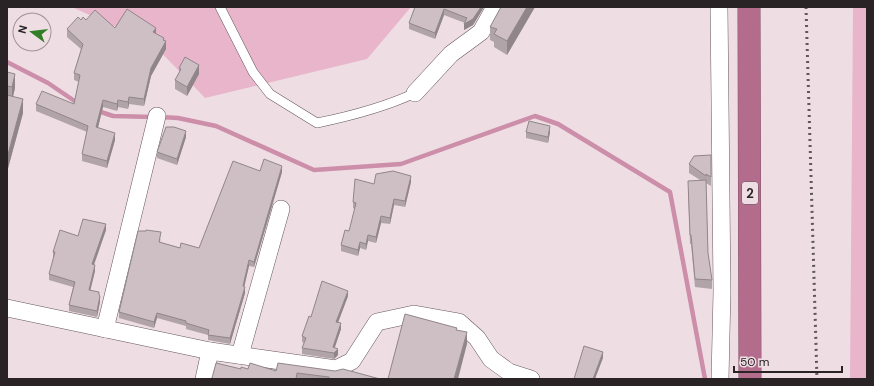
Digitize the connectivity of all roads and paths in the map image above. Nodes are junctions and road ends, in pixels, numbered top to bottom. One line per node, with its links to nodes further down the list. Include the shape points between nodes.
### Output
1 (220, 7): 5 (lane, via 253,72 270,94 317,123 391,105)
2 (495, 7): 5 (street, via 481,32 451,54)
3 (719, 7): 15 (street, via 722,291)
4 (749, 7): 16 (highway, 2)
5 (415, 93)
6 (157, 116): 9 (street)
7 (281, 208): 11 (street)
8 (7, 308): 9 (street)
9 (105, 329): 10 (street)
10 (210, 350): 11 (street); 13 (street)
11 (240, 355): 12 (street, via 336,369 352,361 377,322 414,314 458,322 477,338 490,359)
12 (509, 376): 14 (street)
13 (204, 379)
14 (531, 379)
15 (720, 379)
16 (750, 379)

